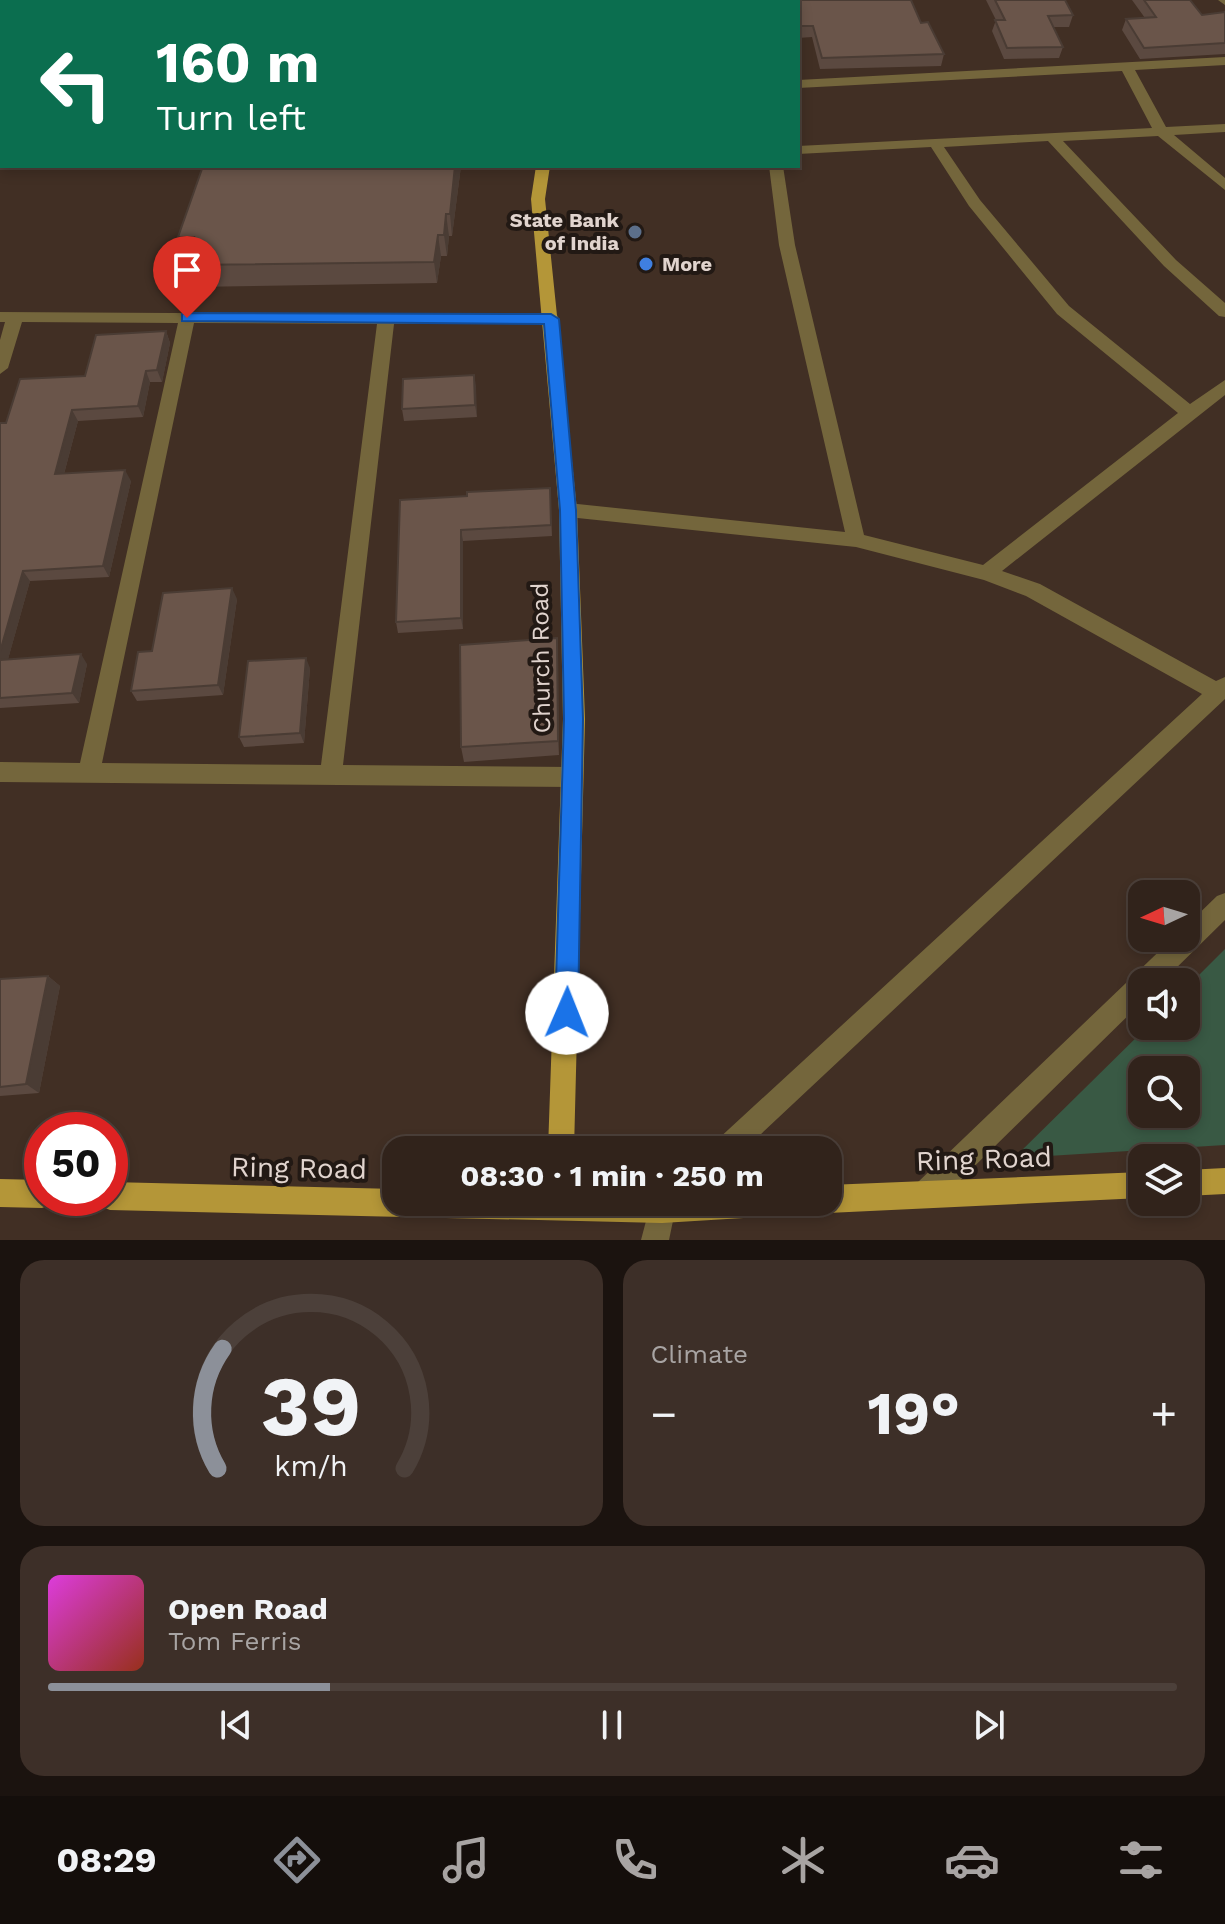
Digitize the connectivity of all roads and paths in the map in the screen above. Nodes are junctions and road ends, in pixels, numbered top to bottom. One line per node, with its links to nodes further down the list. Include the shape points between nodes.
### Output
1 (1225, 61): 2 (street)
2 (1126, 66): 3 (street); 5 (street)
3 (800, 84)
4 (1225, 128): 5 (street)
5 (1161, 131): 6 (street); 11 (street)
6 (1053, 138): 7 (street); 12 (street, via 1170,263)
7 (935, 143): 8 (street); 19 (street, via 974,203 1063,310)
8 (800, 150)
9 (543, 168): 16 (main road, Church Road, via 538,199)
10 (776, 168): 21 (street, via 787,245)
11 (1225, 186)
12 (1225, 312)
13 (8, 317): 14 (street); 17 (street)
14 (187, 318): 15 (street); 25 (street)
15 (386, 319): 16 (street); 26 (street)
16 (551, 319): 20 (main road, Church Road)
17 (0, 368)
18 (1225, 386): 19 (street)
19 (1189, 413): 22 (street)
20 (568, 510): 21 (street); 27 (main road, Church Road)
21 (856, 540): 22 (street)
22 (986, 573): 23 (street, via 1033,590)
23 (1221, 689): 32 (street)
24 (0, 772): 25 (street)
25 (89, 773): 26 (street)
26 (331, 775): 27 (street)
27 (572, 777): 31 (main road, Church Road)
28 (1225, 904): 29 (street)
29 (1159, 968)
30 (1128, 998): 37 (street)
31 (561, 1136)
32 (740, 1136)
33 (1225, 1181): 34 (main road)
34 (1200, 1182)
35 (1128, 1186): 37 (main road, Ring Road)
36 (0, 1193): 38 (main road)
37 (927, 1193): 40 (main road, Ring Road)
38 (24, 1194)
39 (128, 1196): 41 (main road, Ring Road)
40 (842, 1198)
41 (382, 1200)
42 (663, 1216): 43 (street)
43 (655, 1240)

